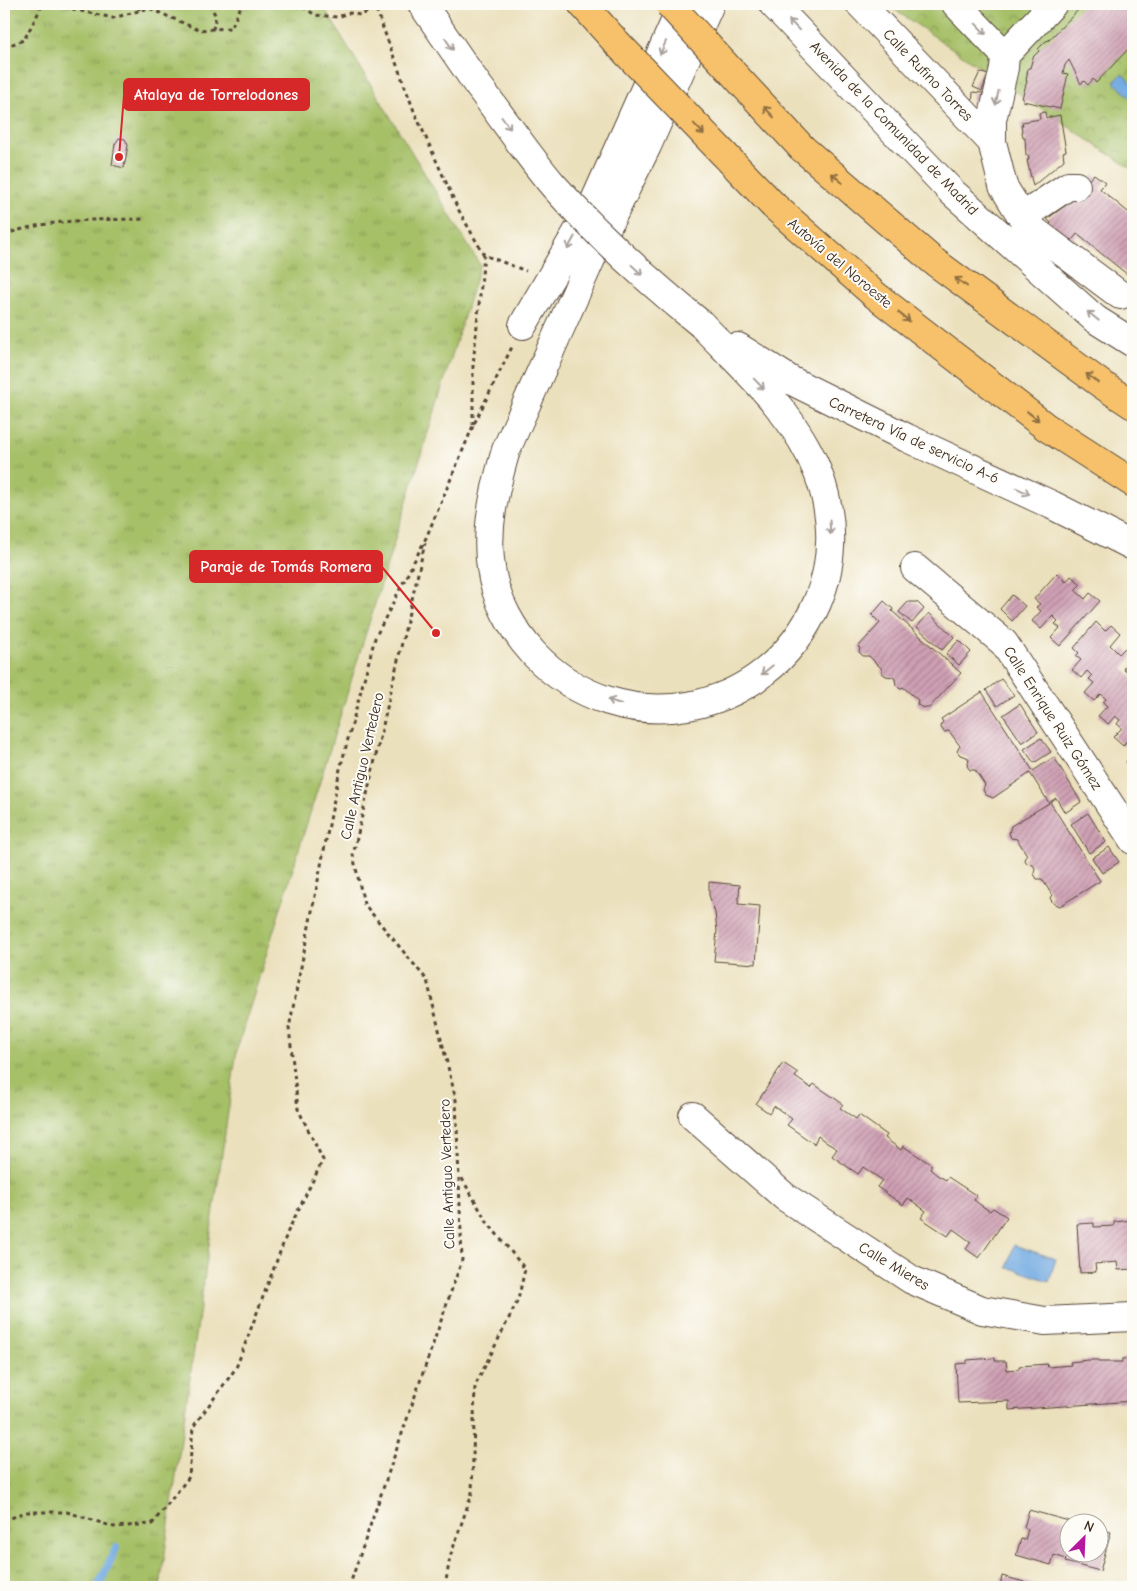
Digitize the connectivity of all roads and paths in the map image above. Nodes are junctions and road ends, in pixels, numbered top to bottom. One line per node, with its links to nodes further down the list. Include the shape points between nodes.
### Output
1 (43, 4): 20 (path, via 24,40)
2 (49, 4): 18 (path, via 113,18)
3 (140, 4): 18 (path)
4 (209, 4): 19 (path, via 216,16)
5 (242, 4): 19 (path, via 231,28)
6 (279, 4): 17 (path, via 305,8 316,15 337,17 350,13 360,15)
7 (371, 4): 17 (path)
8 (422, 4): 30 (street, one-way to 30, bridge, via 477,84 553,184 650,282)
9 (582, 4): 35 (highway, Autovía del Noroeste, one-way to 35, bridge, via 774,206 875,295 1046,427)
10 (669, 4): 33 (highway, one-way to 10, bridge, via 932,260 802,148)
11 (683, 4): 28 (street, one-way to 28, via 592,205)
12 (710, 4): 30 (street, one-way to 12, via 768,393 796,429 817,472 826,501 830,524 829,561 822,590 799,636 765,672 738,690 685,708 630,706 599,697 572,684 546,666 524,643 497,593 491,569 491,516 506,450)
13 (773, 4): 32 (street, Avenida de la Comunidad de Madrid, one-way to 13, via 1095,319 952,192)
14 (956, 4): 21 (street, one-way to 21)
15 (1053, 4): 21 (street)
16 (859, 5): 22 (street, Calle Rufino Torres)
17 (376, 9): 27 (path, via 435,161)
18 (140, 10): 19 (path, via 149,8 199,30)
19 (213, 29)
20 (4, 47)
21 (1005, 55): 22 (street, Calle Rufino Torres, one-way to 22, via 992,120)
22 (992, 142): 24 (street, Calle Rufino Torres, via 1003,186)
23 (1076, 186): 24 (street, via 1068,186)
24 (1022, 217): 29 (street, Calle Rufino Torres, via 1032,229)
25 (146, 220): 26 (path, via 77,220 25,227)
26 (4, 235)
27 (484, 255): 28 (path); 34 (path, via 473,366)
28 (549, 283): 31 (street)
29 (1120, 295)
30 (701, 324): 37 (street, Carretera Vía de servicio A-6, one-way to 37, via 792,381 1052,504)
31 (523, 325): 34 (path)
32 (1133, 343)
33 (1133, 405)
34 (473, 426): 36 (path)
35 (1133, 483)
36 (426, 538): 41 (path, Calle Antiguo Vertedero, via 353,855 364,904 427,980 456,1100); 43 (path, via 375,638 340,769 289,1028 298,1109 322,1160 288,1231 236,1368 193,1428 189,1477 152,1524 114,1527 66,1512 25,1512)
37 (1133, 546)
38 (915, 568): 39 (street, Calle Enrique Ruiz Gómez, via 1004,644)
39 (1133, 840)
40 (693, 1116): 42 (street, Calle Mieres, via 785,1197 912,1280 982,1310 1045,1321)
41 (459, 1174): 44 (path, Calle Antiguo Vertedero, via 462,1260); 45 (path, via 487,1222 525,1269 518,1300 475,1386 472,1493 450,1557)
42 (1133, 1317)
43 (4, 1521)
44 (349, 1587)
45 (445, 1587)

